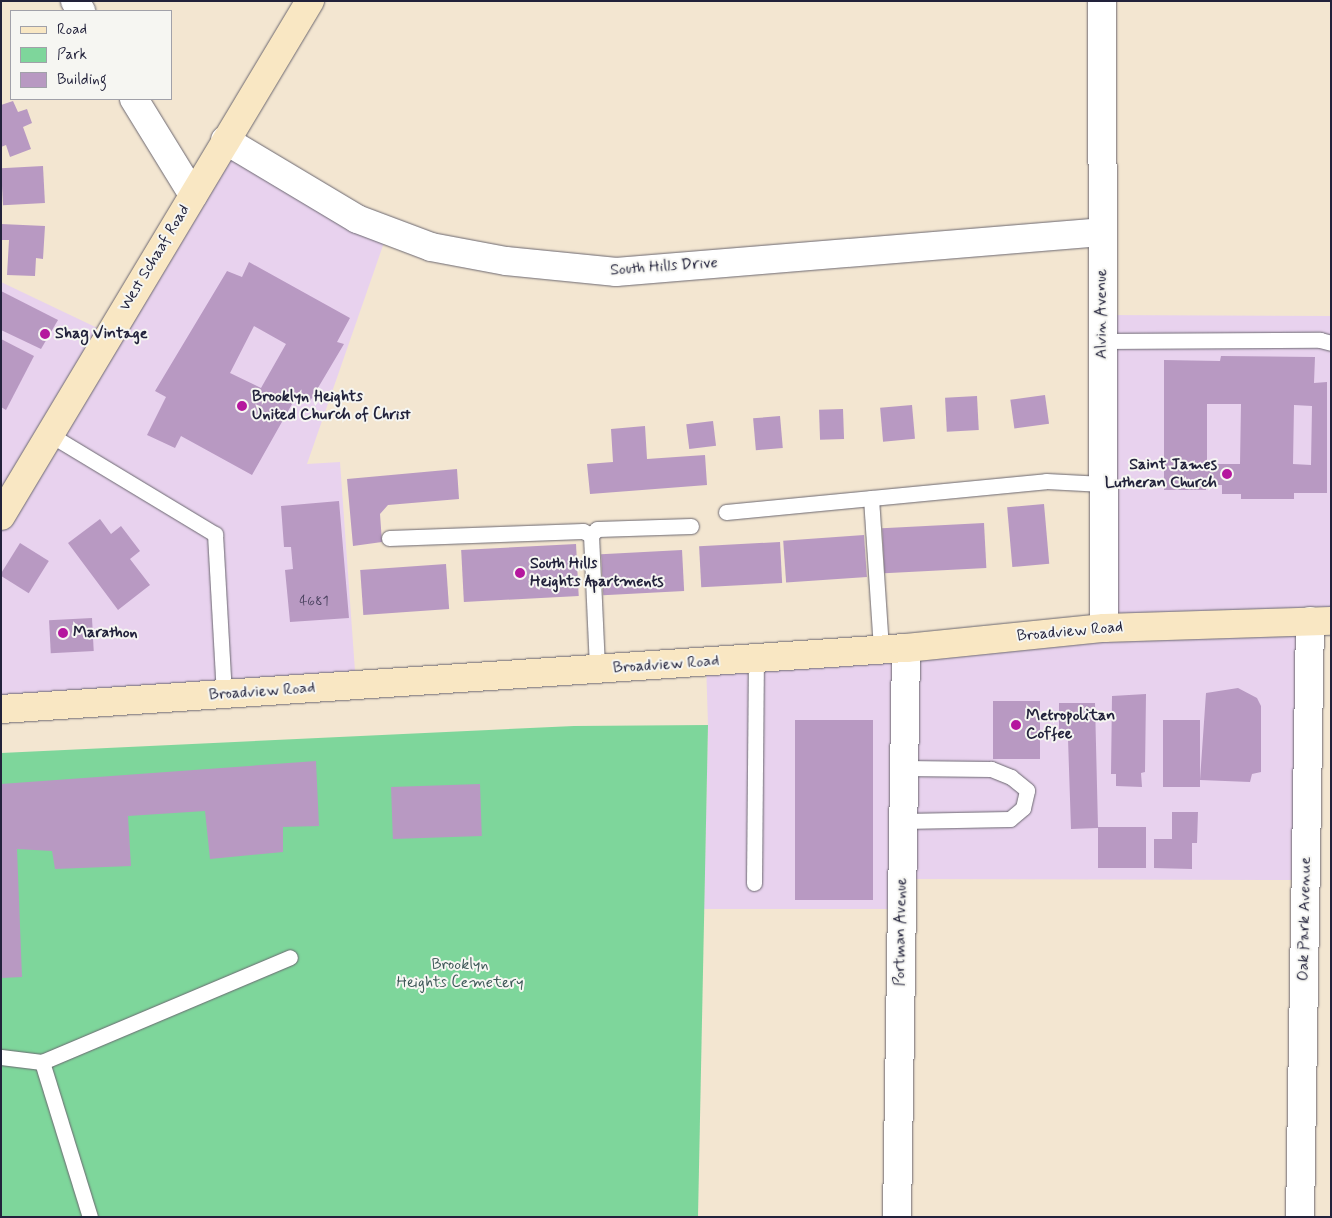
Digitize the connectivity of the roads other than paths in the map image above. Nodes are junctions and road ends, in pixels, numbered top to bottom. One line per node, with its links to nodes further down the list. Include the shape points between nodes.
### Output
1 (310, 1): 4 (main road, West Schaaf Road)
2 (1102, 1): 6 (street, Alvin Avenue)
3 (135, 100): 5 (street)
4 (225, 140): 5 (main road, West Schaaf Road); 6 (street, South Hills Drive, via 357,219 431,247 506,262 616,272)
5 (193, 195): 9 (main road, West Schaaf Road)
6 (1101, 232): 7 (street, Alvin Avenue)
7 (1102, 341): 8 (lane, via 1320,340); 10 (street, Alvin Avenue)
8 (1331, 343)
9 (49, 434): 13 (main road, West Schaaf Road); 22 (lane, via 215,534)
10 (1103, 484): 11 (lane, via 1046,481); 18 (street, Alvin Avenue)
11 (871, 498): 12 (lane); 19 (lane)
12 (726, 512)
13 (1, 516)
14 (691, 526): 15 (lane, via 597,530)
15 (591, 535): 16 (lane, via 584,531); 21 (lane)
16 (388, 538)
17 (1320, 621): 18 (main road, Broadview Road); 32 (street, Oak Park Avenue)
18 (1104, 628): 19 (main road, Broadview Road)
19 (893, 648): 20 (main road, Broadview Road); 24 (street, Portman Avenue)
20 (756, 658): 21 (main road, Broadview Road); 26 (lane)
21 (597, 669): 22 (main road, Broadview Road)
22 (224, 694): 23 (main road, Broadview Road)
23 (1, 709)
24 (904, 768): 25 (street, Portman Avenue); 25 (lane, via 991,770 1011,776 1027,790 1022,808 1010,819)
25 (903, 821): 31 (street, Portman Avenue)
26 (754, 883)
27 (290, 957): 29 (lane)
28 (1, 1057): 29 (lane)
29 (42, 1062): 30 (lane)
30 (90, 1217)
31 (897, 1217)
32 (1300, 1217)

